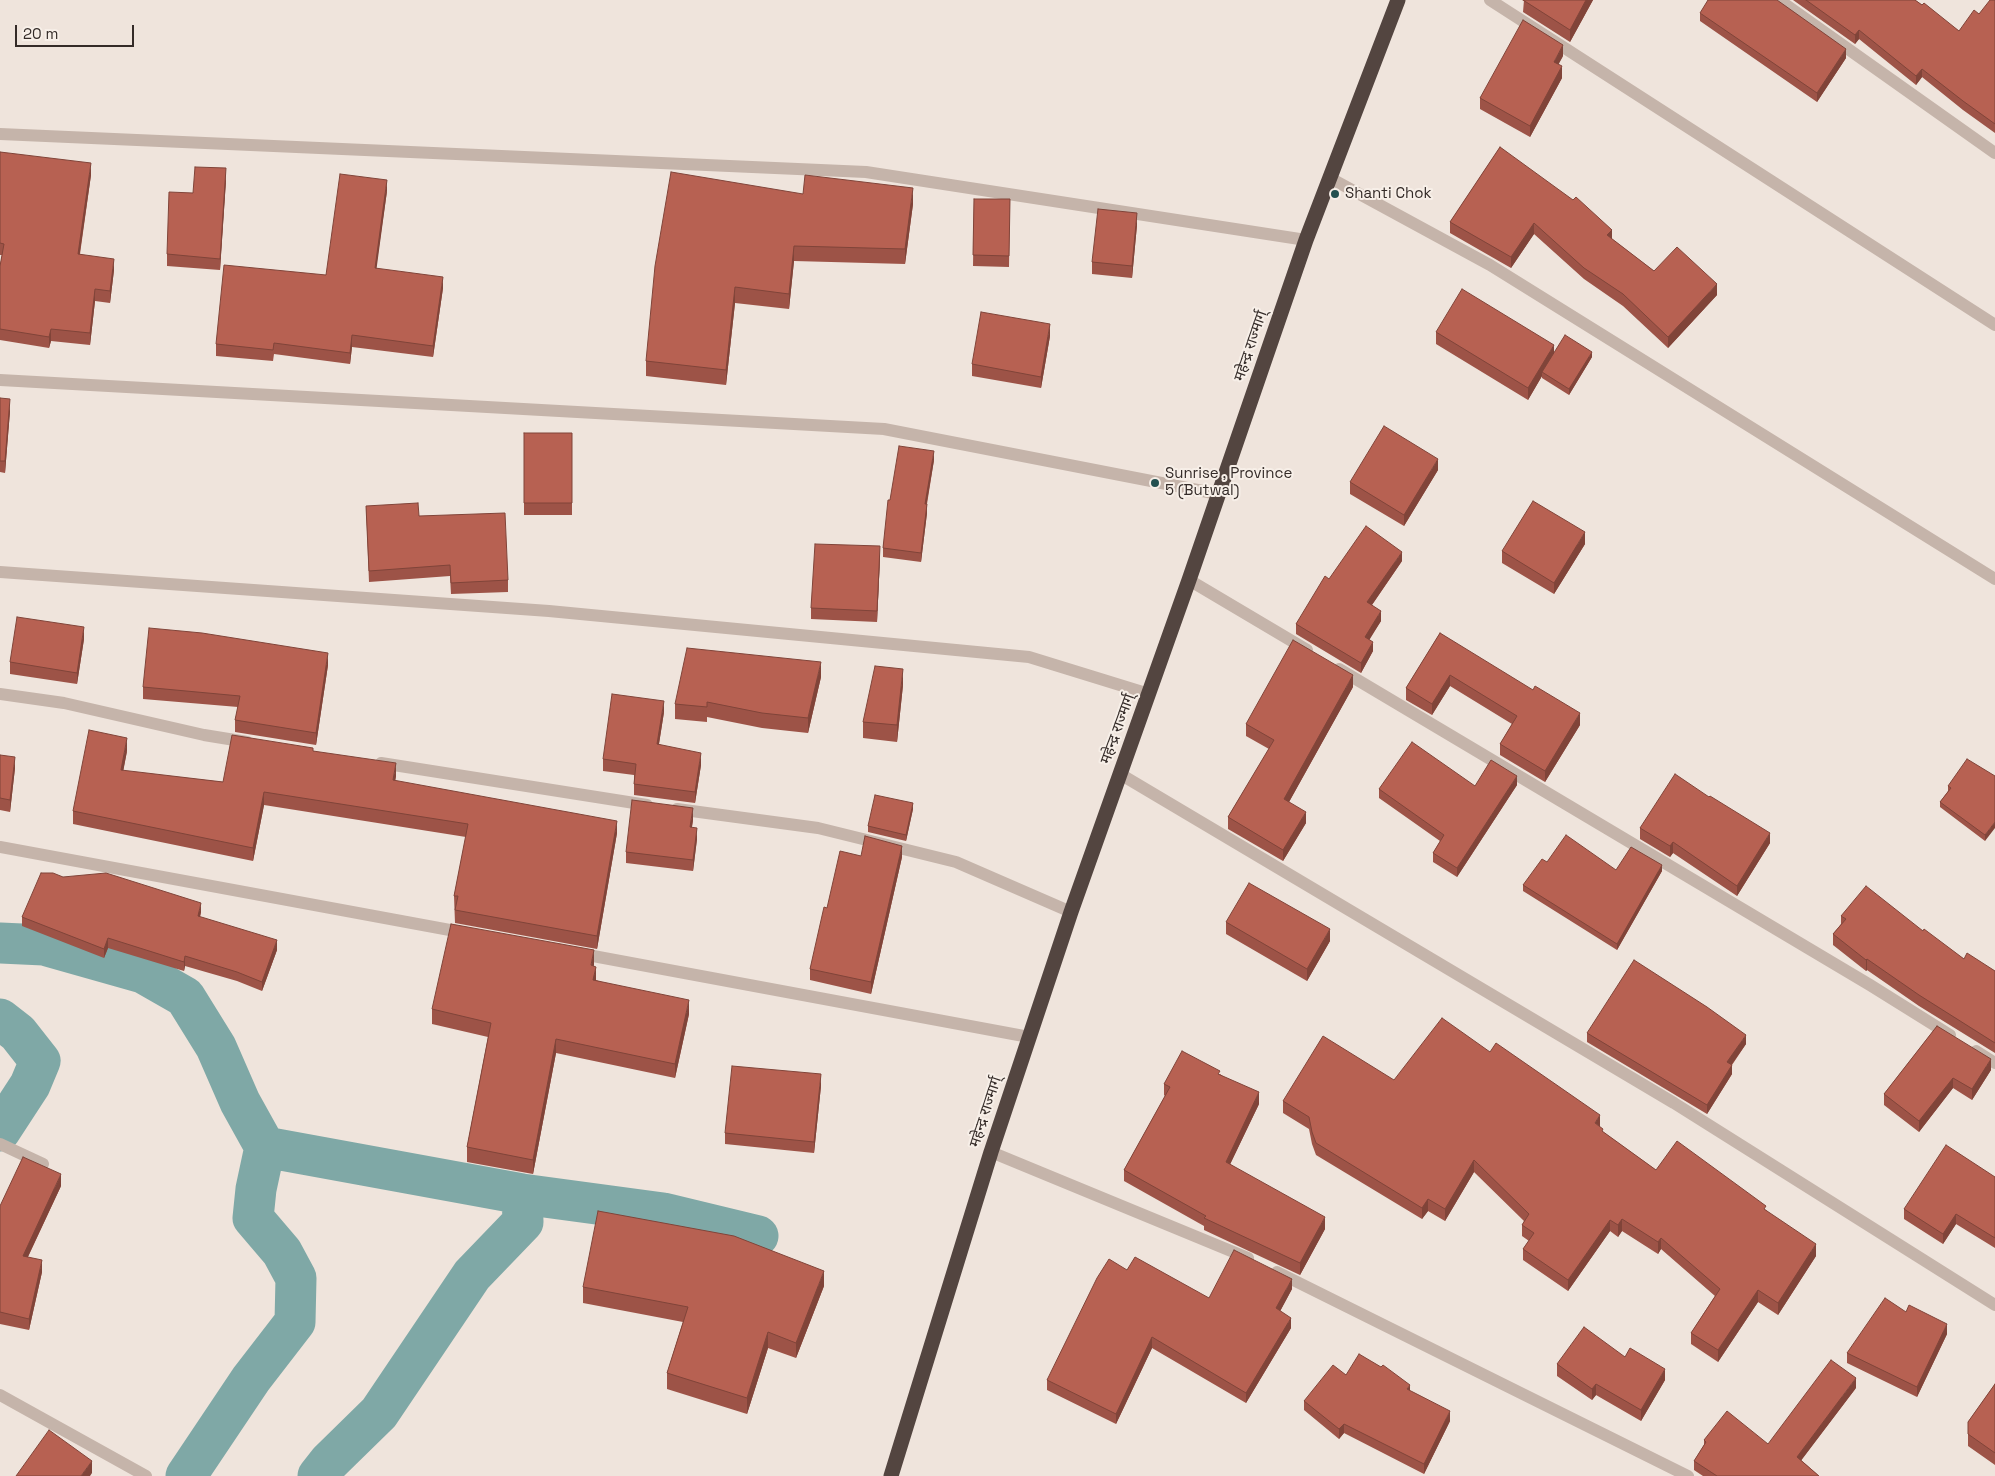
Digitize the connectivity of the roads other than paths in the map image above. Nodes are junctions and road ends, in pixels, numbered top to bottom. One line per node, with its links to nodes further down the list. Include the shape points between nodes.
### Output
1 (1398, 0): 6 (highway, महेन्द्र राज्मार्ग्)
2 (1490, 0): 8 (street)
3 (1779, 0): 5 (street)
4 (0, 134): 7 (street, via 866,172)
5 (1995, 153)
6 (1330, 178): 7 (highway, महेन्द्र राज्मार्ग्); 12 (street, via 1490,265)
7 (1306, 240): 10 (highway, महेन्द्र राज्मार्ग्)
8 (1995, 325)
9 (0, 380): 10 (street, via 884,429)
10 (1218, 494): 13 (highway, महेन्द्र राज्मार्ग्)
11 (0, 572): 15 (street, via 549,611 1029,657)
12 (1995, 579)
13 (1189, 580): 15 (highway, महेन्द्र राज्मार्ग्); 24 (street, via 1862,980)
14 (0, 694): 16 (street, via 64,703 204,736)
15 (1149, 694): 18 (highway, महेन्द्र राज्मार्ग्)
16 (263, 745)
17 (371, 762): 20 (street, via 616,801 818,828 956,862)
18 (1120, 774): 20 (highway, महेन्द्र राज्मार्ग्); 28 (street, via 1674,1103)
19 (0, 847): 21 (street)
20 (1071, 912): 23 (highway, महेन्द्र राज्मार्ग्)
21 (482, 935)
22 (560, 950): 23 (street)
23 (1029, 1037): 26 (highway, महेन्द्र राज्मार्ग्)
24 (1995, 1063)
25 (0, 1144): 27 (street)
26 (991, 1152): 31 (highway, महेन्द्र राज्मार्ग्); 32 (street, via 1260,1264)
27 (43, 1164)
28 (1995, 1305)
29 (0, 1395): 30 (street)
30 (146, 1476)
31 (891, 1476)
32 (1688, 1476)

